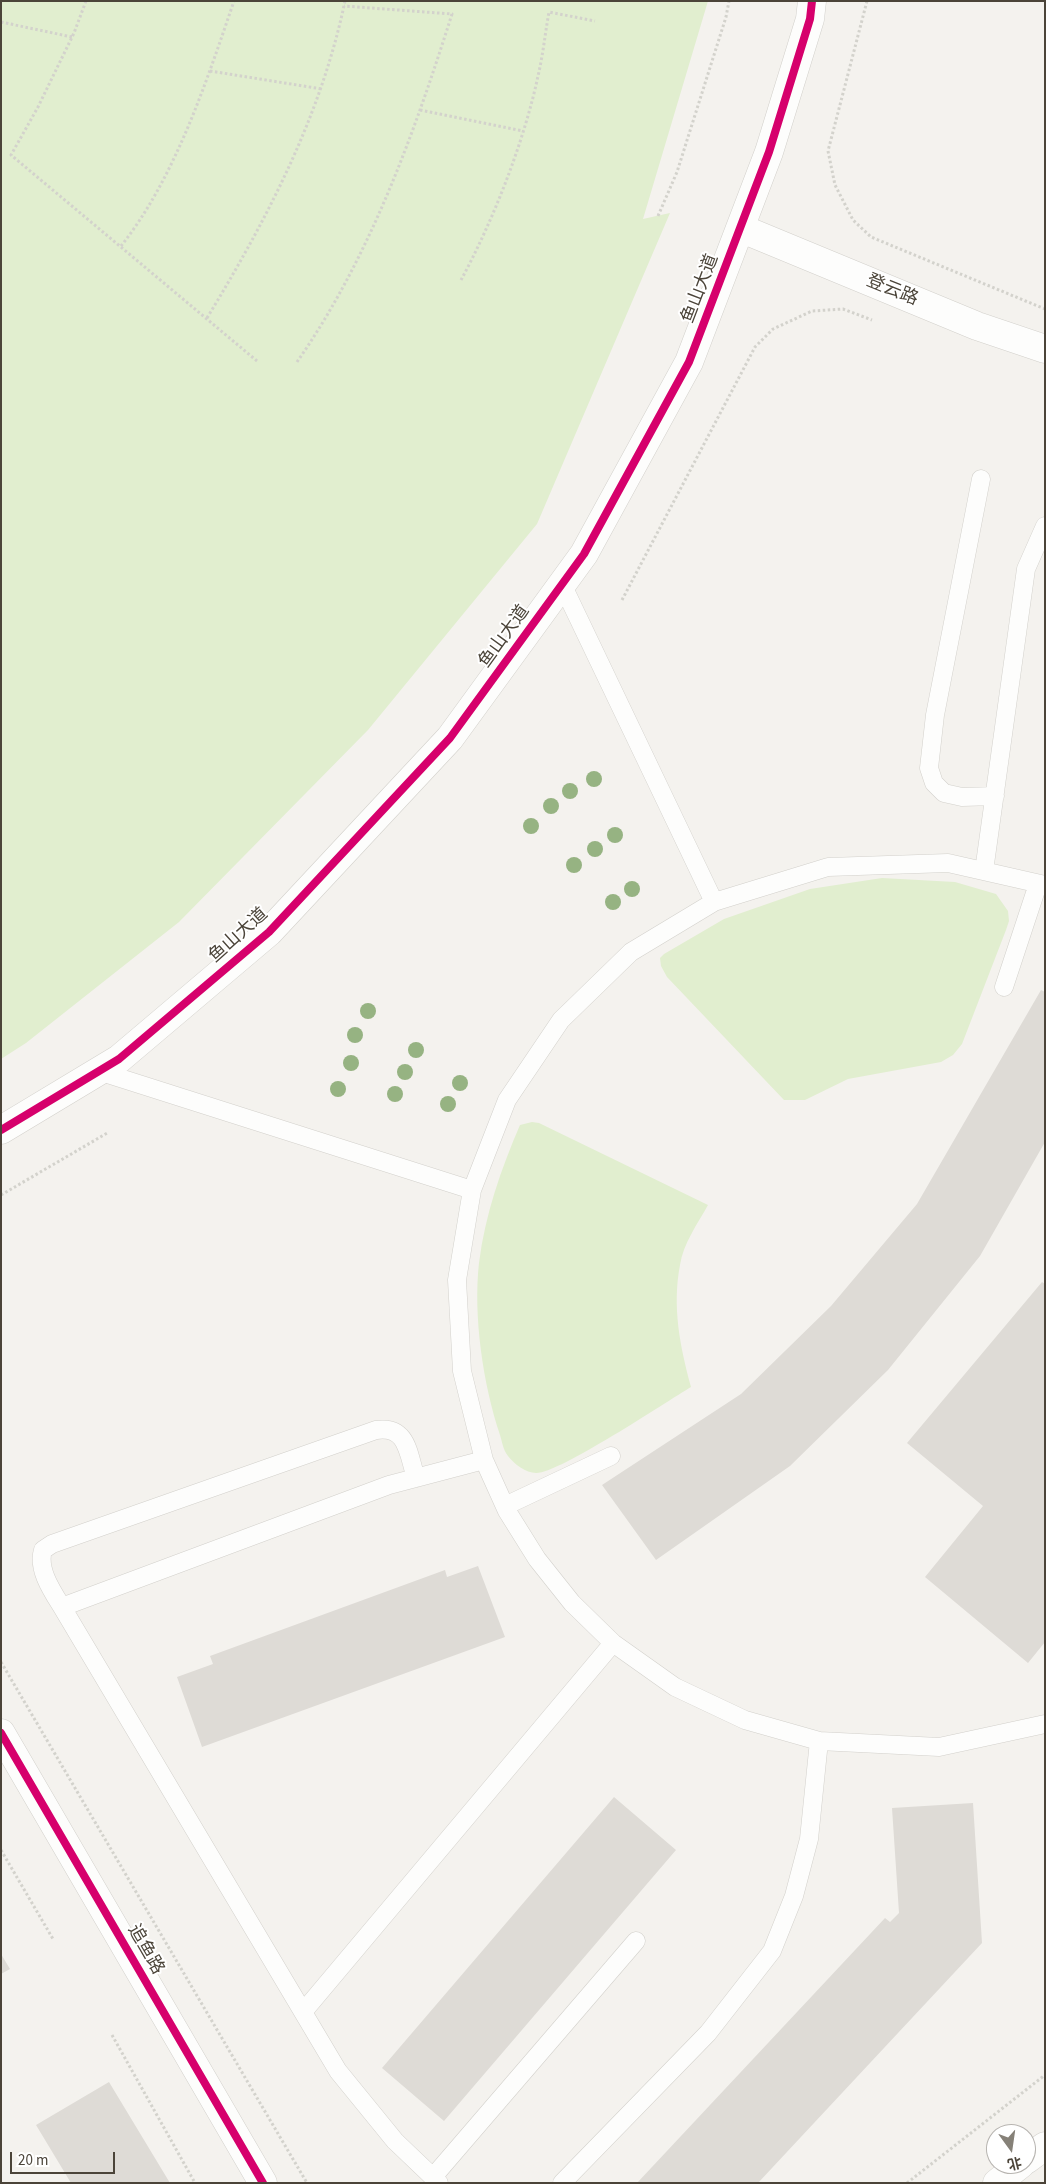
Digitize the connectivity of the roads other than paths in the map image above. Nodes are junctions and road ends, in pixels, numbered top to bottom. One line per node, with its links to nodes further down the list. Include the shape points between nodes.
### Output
1 (812, 1): 2 (street, 鱼山大道, via 810,19 770,152)
2 (740, 228): 3 (street, 登云路, via 977,326); 6 (street, 鱼山大道, via 689,362 584,554)
3 (1045, 349)
4 (981, 479): 7 (lane, via 935,715 929,768 934,783 944,793 962,797)
5 (1045, 526): 7 (lane, via 1026,569)
6 (562, 584): 10 (lane); 12 (street, 鱼山大道, via 450,738 269,932 119,1058)
7 (994, 796): 8 (lane)
8 (984, 871): 9 (lane); 10 (lane, via 948,863 828,867)
9 (1042, 885): 11 (lane)
10 (714, 902): 14 (lane, via 631,952 561,1020 507,1100)
11 (1004, 986)
12 (98, 1071): 13 (street, 鱼山大道); 14 (lane)
13 (1, 1130)
14 (472, 1190): 16 (lane, via 457,1280 462,1371)
15 (611, 1456): 18 (lane)
16 (484, 1460): 17 (lane); 18 (lane)
17 (416, 1478): 19 (lane, via 389,1485); 19 (lane, via 404,1440 398,1432 388,1428 376,1430 52,1544 43,1550 42,1567)
18 (505, 1506): 20 (lane, via 537,1559 572,1603)
19 (62, 1607): 25 (lane)
20 (613, 1643): 23 (lane, via 675,1687 745,1720); 25 (lane)
21 (1044, 1726): 23 (lane, via 939,1747)
22 (1, 1733): 28 (street, 追鱼路)
23 (819, 1741): 29 (lane, via 809,1839 794,1896 772,1951 708,2033)
24 (636, 1941): 27 (lane)
25 (303, 2012): 27 (lane, via 338,2071 395,2141)
26 (1008, 2174): 30 (street)
27 (436, 2180)
28 (263, 2183)
29 (562, 2183)
30 (997, 2183)

